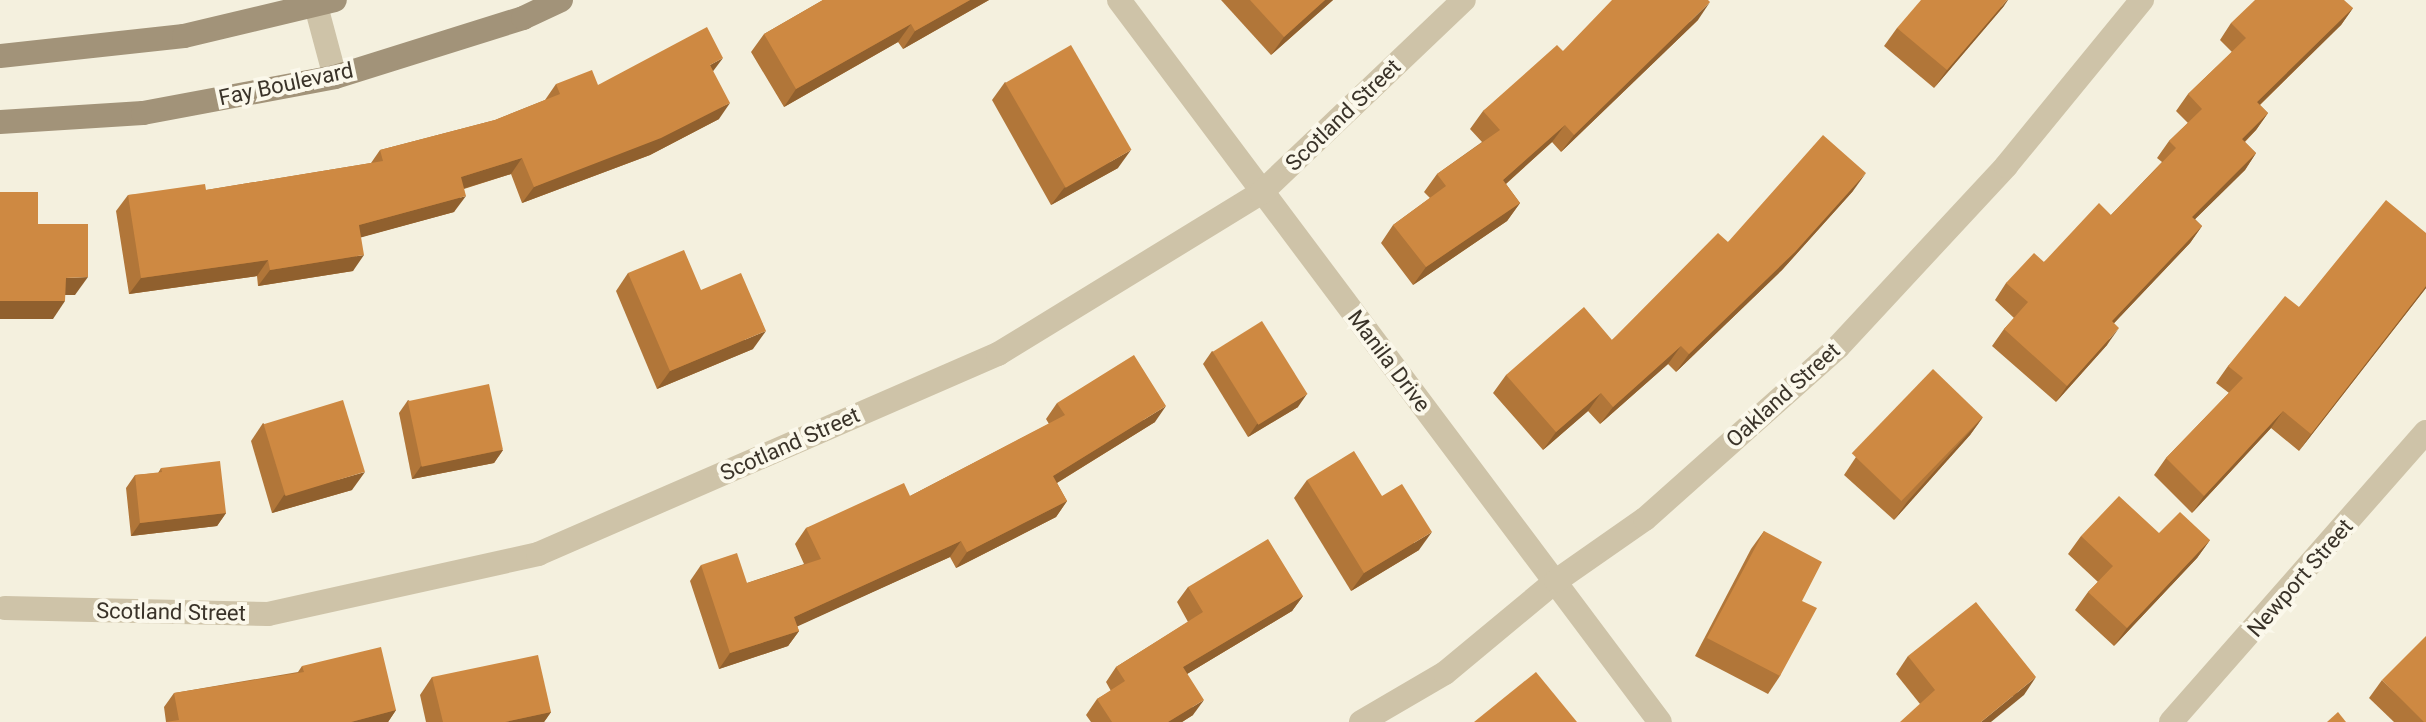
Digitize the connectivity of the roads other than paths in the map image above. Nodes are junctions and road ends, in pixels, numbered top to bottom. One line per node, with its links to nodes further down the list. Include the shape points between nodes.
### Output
1 (561, 0): 7 (main road, Fay Boulevard, via 523,18)
2 (1119, 0): 9 (street, Manila Drive)
3 (1464, 0): 9 (street, Scotland Street)
4 (2142, 0): 11 (street, Oakland Street, via 2006,166 1838,347 1645,519)
5 (325, 3): 6 (main road, via 184,36); 7 (street)
6 (0, 56)
7 (335, 77): 8 (main road, Fay Boulevard, via 143,113)
8 (0, 122)
9 (1261, 193): 11 (street, Manila Drive); 12 (street, Scotland Street, via 998,354 538,554 268,614)
10 (2426, 432): 15 (street, Newport Street)
11 (1556, 581): 13 (street, Oakland Street, via 1445,673); 14 (street, Manila Drive)
12 (5, 608)
13 (1361, 722)
14 (1660, 722)
15 (2171, 722)

